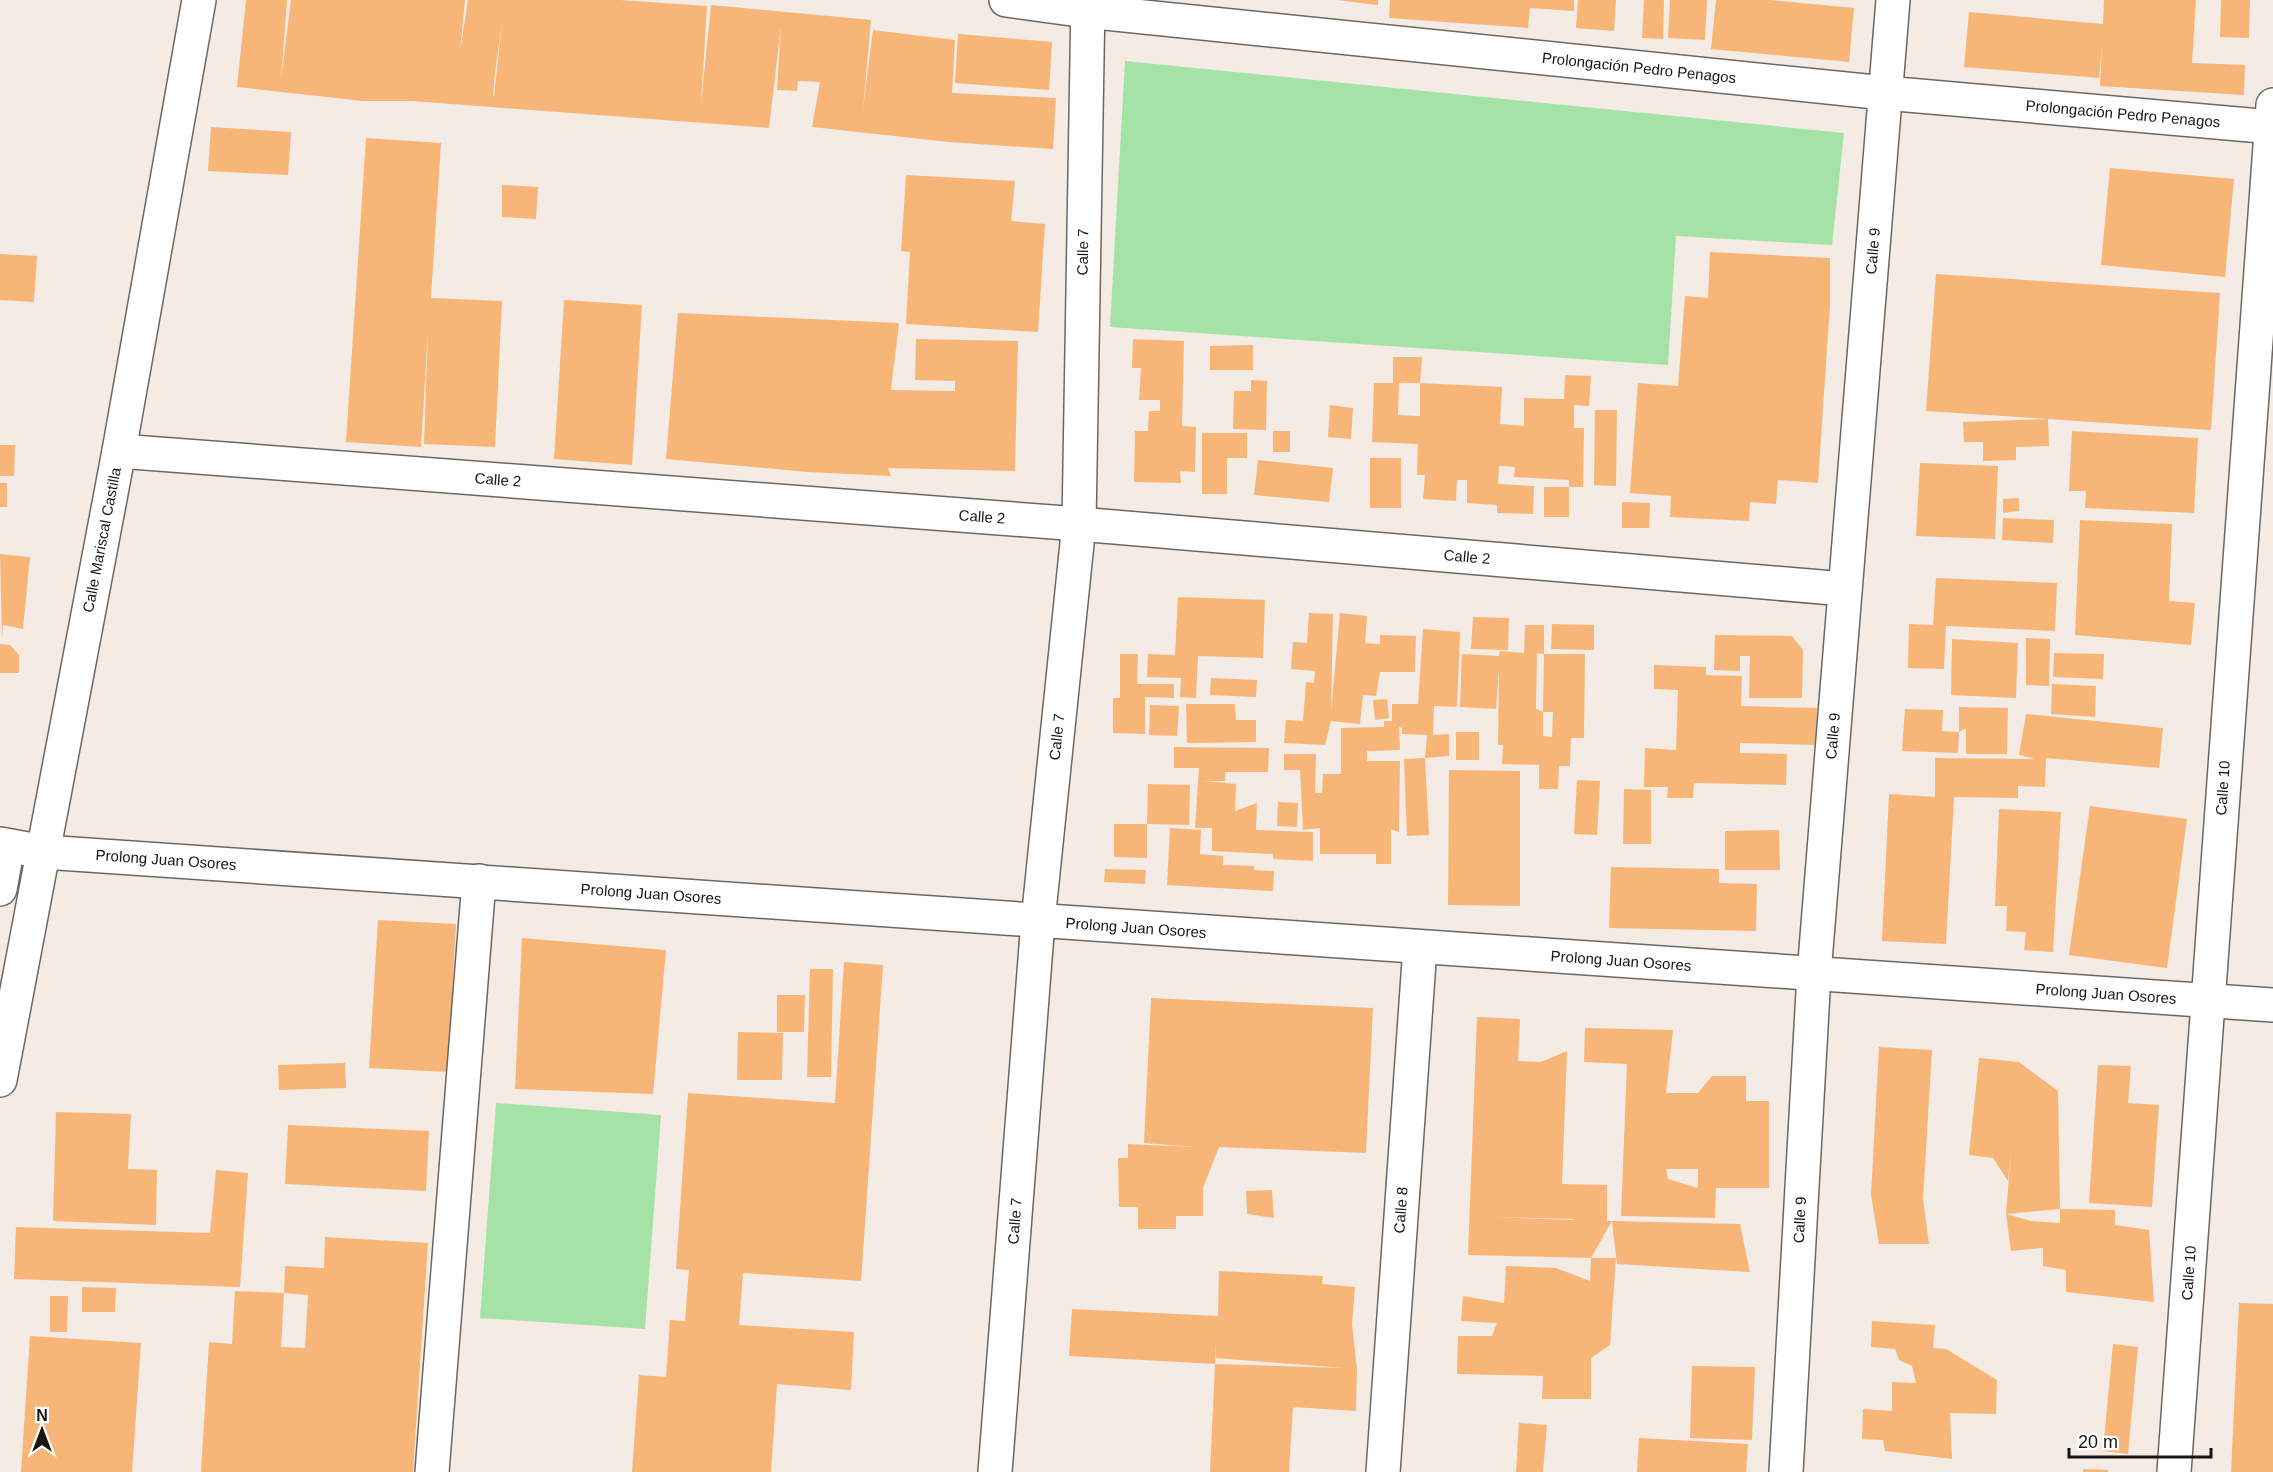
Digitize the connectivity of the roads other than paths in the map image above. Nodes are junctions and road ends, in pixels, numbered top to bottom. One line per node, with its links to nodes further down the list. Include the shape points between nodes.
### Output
1 (199, 0): 7 (street, Calle Mariscal Castilla)
2 (1006, 0): 4 (street, Prolongación Pedro Penagos)
3 (1893, 0): 5 (street, Calle 9)
4 (1087, 5): 5 (street, Prolongación Pedro Penagos); 8 (street, Calle 7)
5 (1886, 93): 6 (street, Prolongación Pedro Penagos); 9 (street, Calle 9)
6 (2272, 119): 17 (street, Calle 10)
7 (119, 451): 8 (street, Calle 2); 11 (street, Calle Mariscal Castilla)
8 (1079, 524): 9 (street, Calle 2); 14 (street, Calle 7)
9 (1845, 589): 16 (street, Calle 9)
10 (4, 845): 11 (street, Prolong Juan Osores); 13 (street)
11 (44, 852): 12 (street, Prolong Juan Osores); 19 (street, Calle Mariscal Castilla)
12 (479, 881): 14 (street, Prolong Juan Osores); 20 (street)
13 (0, 889)
14 (1038, 921): 15 (street, Prolong Juan Osores); 21 (street, Calle 7)
15 (1420, 947): 16 (street, Prolong Juan Osores); 22 (street, Calle 8)
16 (1814, 974): 17 (street, Prolong Juan Osores); 23 (street, Calle 9)
17 (2208, 1001): 18 (street, Prolong Juan Osores); 24 (street, Calle 10)
18 (2273, 1005)
19 (0, 1080)
20 (432, 1472)
21 (995, 1472)
22 (1383, 1472)
23 (1785, 1472)
24 (2174, 1472)

